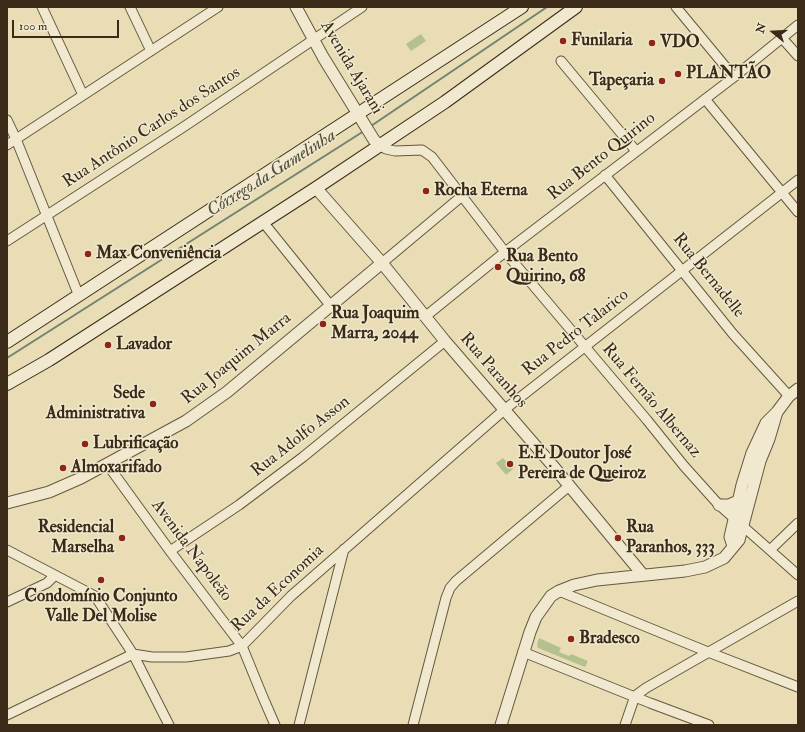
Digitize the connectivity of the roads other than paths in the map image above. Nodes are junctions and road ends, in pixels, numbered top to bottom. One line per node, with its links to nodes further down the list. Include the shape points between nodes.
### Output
1 (42, 7): 16 (street)
2 (130, 7): 12 (street)
3 (217, 7): 12 (street)
4 (296, 7): 11 (street, Avenida Ajarani)
5 (362, 7): 11 (street, Rua Antônio Carlos dos Santos)
6 (522, 7): 18 (main road)
7 (576, 7): 22 (main road, via 445,102)
8 (676, 7): 15 (street)
9 (798, 25): 10 (street, Rua Bento Quirino)
10 (782, 38): 13 (street); 15 (street, Rua Bento Quirino)
11 (313, 40): 18 (street, Avenida Ajarani); 30 (street, Rua Antônio Carlos dos Santos)
12 (151, 51): 16 (street)
13 (798, 56)
14 (561, 61): 23 (street)
15 (734, 77): 17 (street, Rua Bento Quirino)
16 (83, 95): 20 (street)
17 (705, 99): 23 (street, Rua Bento Quirino); 27 (street)
18 (358, 113): 22 (street, Avenida Ajarani); 36 (main road)
19 (7, 120): 20 (street)
20 (16, 139): 21 (street); 30 (street)
21 (7, 145)
22 (379, 145): 26 (main road); 28 (street, Rua Fernão Albernaz, via 386,149 422,150 428,153)
23 (636, 151): 24 (street, Rua Bento Quirino)
24 (605, 175): 33 (street, Rua Bento Quirino); 35 (street, Rua Bernadelle)
25 (798, 180): 27 (street, Rua Pedro Talarico)
26 (316, 188): 31 (main road); 34 (street, Rua Paranhos)
27 (781, 193): 29 (street); 35 (street, Rua Pedro Talarico)
28 (462, 196): 33 (street, Rua Fernão Albernaz); 34 (street, Rua Joaquim Marra)
29 (798, 212)
30 (47, 216): 32 (street, Rua Antônio Carlos dos Santos); 36 (street)
31 (263, 222): 37 (street); 42 (main road, via 49,360)
32 (7, 242)
33 (505, 252): 38 (street, Rua Bento Quirino); 41 (street, Rua Fernão Albernaz)
34 (382, 263): 37 (street, Rua Joaquim Marra); 38 (street, Rua Paranhos)
35 (681, 270): 41 (street, Rua Pedro Talarico); 43 (street, Rua Bernadelle, via 733,334)
36 (79, 296): 40 (main road)
37 (330, 305): 46 (street, Rua Joaquim Marra, via 203,410)
38 (426, 316): 39 (street, Rua Paranhos)
39 (445, 341): 44 (street, Rua Paranhos); 58 (street, Rua Adolfo Asson, via 302,457 239,505)
40 (7, 342)
41 (585, 347): 44 (street, Rua Pedro Talarico); 50 (street, Rua Fernão Albernaz)
42 (7, 384)
43 (795, 393): 45 (street)
44 (504, 410): 47 (street, Rua Paranhos); 55 (street, Rua Pedro Talarico)
45 (776, 412): 48 (street, via 766,423 752,453); 53 (street)
46 (107, 464): 49 (street, Rua Joaquim Marra, via 48,492); 58 (street, Avenida Napoleão)
47 (569, 486): 60 (street, Rua Paranhos); 75 (street, via 456,580 450,588)
48 (738, 500): 50 (street, via 729,505); 51 (street)
49 (7, 503)
50 (719, 505): 51 (street, Rua Fernão Albernaz)
51 (734, 519): 53 (street, Rua Fernão Albernaz); 54 (street, via 730,537)
52 (798, 523): 57 (street)
53 (743, 527): 54 (street, via 739,540); 57 (street, Rua Fernão Albernaz)
54 (733, 546): 60 (street, via 724,558 705,567)
55 (344, 549): 65 (street, Rua da Economia, via 291,596); 74 (street)
56 (7, 550): 59 (street)
57 (770, 550): 61 (street, Rua Fernão Albernaz)
58 (170, 551): 65 (street, Avenida Napoleão)
59 (55, 575): 64 (street, via 47,583); 68 (street, via 99,600)
60 (643, 575): 62 (street, via 589,582)
61 (798, 575)
62 (558, 591): 66 (street, via 550,596 536,617); 67 (street)
63 (798, 601): 67 (street)
64 (7, 602)
65 (242, 646): 68 (street, Rua da Economia, via 229,652 186,657); 73 (street, Avenida Napoleão)
66 (523, 652): 70 (street); 76 (street)
67 (708, 652): 69 (street); 70 (street, via 656,681)
68 (133, 654): 71 (street); 72 (street)
69 (798, 687)
70 (635, 696): 77 (street); 78 (street)
71 (7, 715)
72 (169, 725)
73 (275, 725)
74 (299, 725)
75 (413, 725)
76 (501, 725)
77 (625, 725)
78 (709, 725)

